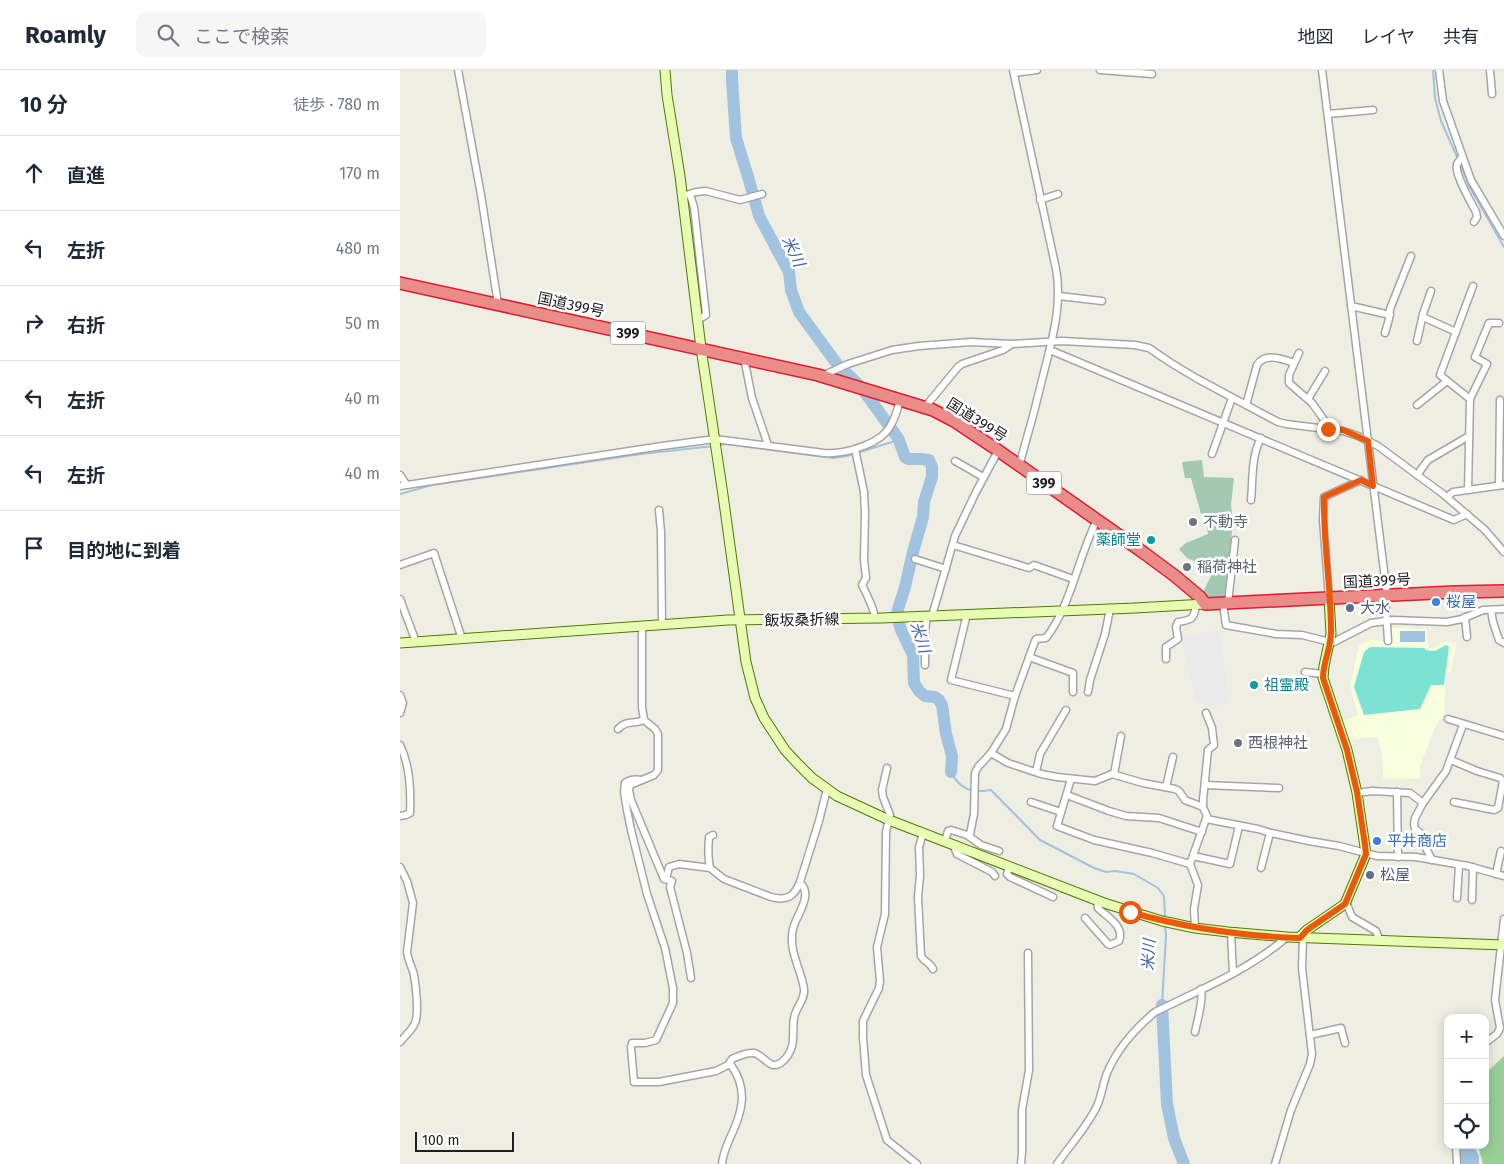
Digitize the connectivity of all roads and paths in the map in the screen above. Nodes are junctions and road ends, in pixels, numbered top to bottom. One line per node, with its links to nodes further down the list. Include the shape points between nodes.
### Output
1 (458, 70): 27 (street)
2 (665, 70): 16 (street)
3 (1037, 70): 9 (street)
4 (1100, 70): 8 (street)
5 (1322, 70): 13 (street)
6 (1439, 70): 14 (street, via 1443,101)
7 (1490, 70): 11 (street)
8 (1120, 71): 10 (street)
9 (1013, 72): 18 (street)
10 (1152, 74)
11 (1492, 94)
12 (1373, 110): 13 (street)
13 (1328, 114): 28 (street)
14 (1460, 160): 19 (street, via 1459,176 1476,212); 20 (street)
15 (1058, 194): 18 (street)
16 (686, 195): 17 (street, via 706,191 737,200); 37 (street)
17 (757, 196)
18 (1040, 200): 25 (street)
19 (1474, 222)
20 (1504, 236)
21 (1411, 256): 29 (street)
22 (400, 283): 27 (highway, 国道399号 / 399)
23 (1473, 286): 32 (street)
24 (1431, 291): 30 (street)
25 (1059, 296): 26 (street); 34 (street)
26 (1102, 300)
27 (498, 304): 37 (highway, 国道399号 / 399)
28 (1351, 306): 29 (street); 57 (street)
29 (1390, 316): 33 (street)
30 (1422, 317): 32 (street); 35 (street)
31 (1499, 323): 47 (street, via 1489,322 1475,357 1487,364)
32 (1456, 332): 44 (street, via 1440,375)
33 (1385, 333)
34 (1052, 341): 36 (street); 38 (street); 45 (street, via 1149,348)
35 (1417, 341)
36 (1012, 344): 43 (street, via 971,342 892,350); 52 (street, via 962,364)
37 (701, 348): 40 (highway, 国道399号 / 399); 58 (street)
38 (1050, 350): 53 (street); 64 (street)
39 (1299, 353): 41 (street)
40 (744, 358): 43 (highway, 国道399号 / 399); 59 (street, via 752,398)
41 (1294, 363): 46 (street, via 1288,375 1289,383); 50 (street, via 1278,358 1260,361)
42 (1325, 371): 46 (street)
43 (822, 376): 48 (highway, 国道399号 / 399)
44 (1447, 381): 47 (street); 51 (street)
45 (1232, 398): 50 (street); 53 (street)
46 (1308, 399): 54 (street)
47 (1470, 399): 55 (street)
48 (900, 400): 52 (highway, 国道399号 / 399); 61 (street, via 888,430 880,439)
49 (1500, 400): 70 (street)
50 (1246, 405): 54 (street, via 1278,422)
51 (1417, 405)
52 (925, 407): 60 (highway, 国道399号 / 399)
53 (1222, 422): 56 (street); 62 (street)
54 (1328, 429): 57 (street, via 1343,430)
55 (1469, 436): 66 (street, via 1428,460); 72 (street)
56 (1261, 438): 68 (street); 74 (street, via 1255,454)
57 (1368, 441): 66 (street); 71 (street)
58 (716, 444): 59 (street); 69 (street, via 662,446); 99 (street)
59 (768, 445): 61 (street, via 833,454)
60 (998, 450): 64 (highway, 国道399号 / 399); 67 (street)
61 (856, 452): 98 (street, via 865,513 866,578 862,585)
62 (1212, 454)
63 (955, 461): 67 (street)
64 (1019, 466): 77 (highway, 国道399号 / 399)
65 (400, 475): 69 (street)
66 (1417, 475): 73 (street)
67 (984, 477): 79 (street)
68 (1361, 480): 71 (street); 87 (street, via 1324,497)
69 (403, 485)
70 (1502, 485): 72 (street)
71 (1373, 486): 76 (street, via 1454,520); 86 (street)
72 (1468, 490): 73 (street, via 1453,492)
73 (1447, 497): 76 (street)
74 (1251, 500)
75 (659, 510): 101 (street)
76 (1467, 514): 80 (street)
77 (1096, 520): 84 (street); 90 (highway, 国道399号 / 399, via 1175,576 1200,598)
78 (1235, 540): 89 (street)
79 (953, 545): 83 (street); 84 (street, via 1029,568 1034,565)
80 (1504, 552)
81 (914, 559): 83 (street)
82 (400, 565): 104 (street, via 434,554)
83 (946, 569): 96 (street)
84 (1073, 579): 94 (street)
85 (1504, 591): 86 (highway, 国道399号)
86 (1386, 595): 87 (highway, 国道399号); 100 (street)
87 (1329, 598): 89 (highway, 国道399号); 107 (street)
88 (400, 599): 106 (street)
89 (1225, 603): 90 (highway, 国道399号); 107 (street, via 1226,625)
90 (1201, 604): 91 (street, 飯坂桑折線); 111 (street, via 1192,618 1178,622 1176,627 1181,639 1166,647)
91 (1110, 609): 94 (street, 飯坂桑折線); 116 (street)
92 (1491, 610): 93 (street); 97 (street); 109 (street, via 1499,640)
93 (1504, 610)
94 (1061, 611): 95 (street, 飯坂桑折線); 110 (street, via 1048,636 1036,639)
95 (967, 614): 96 (street, 飯坂桑折線); 118 (street, via 951,680)
96 (929, 616): 98 (street, 飯坂桑折線); 112 (street, via 925,631)
97 (1465, 617): 100 (street, via 1447,622); 103 (street)
98 (875, 618): 99 (street, 飯坂桑折線)
99 (742, 620): 101 (street, 飯坂桑折線); 140 (street, via 750,681 764,718 798,764)
100 (1387, 621): 105 (street); 107 (street, via 1370,622 1341,640)
101 (662, 625): 102 (street, 飯坂桑折線)
102 (642, 627): 104 (street, 飯坂桑折線); 122 (street)
103 (1467, 637)
104 (462, 639): 106 (street, 飯坂桑折線)
105 (1388, 641)
106 (416, 642): 108 (street, 飯坂桑折線)
107 (1330, 642): 114 (street)
108 (400, 643)
109 (1504, 643)
110 (1029, 657): 115 (street, via 1073,674); 118 (street)
111 (1166, 659)
112 (926, 665)
113 (1305, 672): 114 (street)
114 (1323, 674): 141 (street)
115 (1073, 692)
116 (1088, 692)
117 (400, 695): 120 (street, via 403,704)
118 (1015, 696): 129 (street, via 1006,729)
119 (1066, 710): 133 (street, via 1040,754)
120 (400, 713)
121 (1206, 713): 137 (street, via 1214,745 1208,750)
122 (644, 720): 125 (street, via 625,723); 136 (street, via 658,734 658,768 654,775)
123 (1448, 720): 124 (street)
124 (1463, 725): 127 (street); 131 (street)
125 (618, 729)
126 (1121, 736): 134 (street)
127 (1504, 736)
128 (400, 744): 149 (street, via 410,790 410,813)
129 (991, 753): 133 (street, via 1008,763); 157 (street, via 975,773 972,830)
130 (1173, 757): 138 (street)
131 (1451, 760): 145 (street, via 1503,781 1498,808 1494,810); 146 (street)
132 (887, 768): 150 (street, via 882,790 890,811)
133 (1036, 772): 135 (street)
134 (1114, 774): 135 (street, via 1095,781); 138 (street)
135 (1071, 779): 143 (street)
136 (642, 780): 175 (street, via 629,787 629,794); 200 (street, via 625,783 626,810 647,894 666,948 674,998 656,1040 632,1044 634,1082 659,1082 716,1071)
137 (1204, 785): 139 (street); 147 (street)
138 (1166, 787): 147 (street, via 1179,791 1185,800)
139 (1279, 788)
140 (827, 789): 150 (street); 176 (street)
141 (1357, 792): 142 (street); 161 (street)
142 (1397, 792): 146 (street, via 1410,793); 163 (street)
143 (1066, 795): 148 (street); 153 (street, via 1126,816 1159,818)
144 (1031, 802): 148 (street)
145 (1454, 802)
146 (1423, 803): 164 (street, via 1414,824 1424,835)
147 (1203, 807): 151 (street)
148 (1061, 812): 165 (street, via 1057,826 1094,840)
149 (400, 816)
150 (889, 820): 154 (street); 203 (street, via 885,914 877,947 880,981 863,1021 864,1056 866,1075 887,1140)
151 (1206, 820): 152 (street); 153 (street)
152 (1239, 826): 155 (street); 162 (street, via 1230,864)
153 (1202, 832): 162 (street)
154 (923, 833): 158 (street); 191 (street, via 919,847 918,903 921,956)
155 (1270, 833): 161 (street); 171 (street)
156 (713, 835): 170 (street, via 709,838 708,848)
157 (967, 835): 158 (street, via 948,831); 159 (street, via 981,845)
158 (949, 842): 167 (street); 173 (street, via 957,854)
159 (1000, 851)
160 (1501, 851): 172 (street)
161 (1366, 854): 163 (street); 181 (street)
162 (1193, 856): 165 (street)
163 (1398, 857): 164 (street)
164 (1432, 860): 166 (street)
165 (1190, 864): 184 (street, via 1198,885)
166 (1459, 864): 169 (street); 178 (street)
167 (1009, 866): 177 (street, via 1007,874 1010,877); 179 (street)
168 (400, 867): 198 (street, via 414,903 407,952 414,974 416,1013 414,1025)
169 (1473, 867): 172 (street); 180 (street)
170 (710, 868): 175 (street, via 674,865); 176 (street, via 724,879 779,899 791,896)
171 (1261, 868)
172 (1496, 874): 174 (street)
173 (995, 876)
174 (1504, 876)
175 (666, 879): 193 (street, via 672,881 670,887)
176 (800, 883): 200 (street, via 805,889 805,897 792,938 804,990 794,1015 794,1036 789,1053 776,1065 751,1053 732,1059)
177 (1053, 897)
178 (1457, 898)
179 (1097, 900): 182 (street, via 1098,908 1115,922 1121,936 1119,941 1108,944); 184 (street)
180 (1472, 900)
181 (1346, 902): 187 (street); 188 (street, via 1352,917 1376,931)
182 (1085, 918)
183 (1504, 919): 189 (street)
184 (1195, 928): 185 (street)
185 (1231, 933): 186 (street); 192 (street)
186 (1288, 937): 187 (street); 192 (street, via 1274,950)
187 (1301, 938): 188 (street); 196 (street)
188 (1380, 941): 189 (street)
189 (1502, 945): 197 (street, via 1495,1000 1500,1028)
190 (1028, 953): 204 (street, via 1029,1070 1022,1110)
191 (933, 969)
192 (1233, 973): 194 (street)
193 (691, 978)
194 (1201, 990): 195 (street); 205 (street, via 1155,1012 1126,1042 1107,1073 1096,1107)
195 (1195, 1032)
196 (1310, 1035): 199 (street, via 1341,1028); 206 (street, via 1310,1064 1291,1110)
197 (1489, 1040)
198 (400, 1042)
199 (1345, 1043)
200 (728, 1065): 202 (street, via 737,1075 743,1100)
201 (1456, 1149): 207 (street)
202 (722, 1164)
203 (917, 1164)
204 (1021, 1164)
205 (1057, 1164)
206 (1275, 1164)
207 (1457, 1164)

